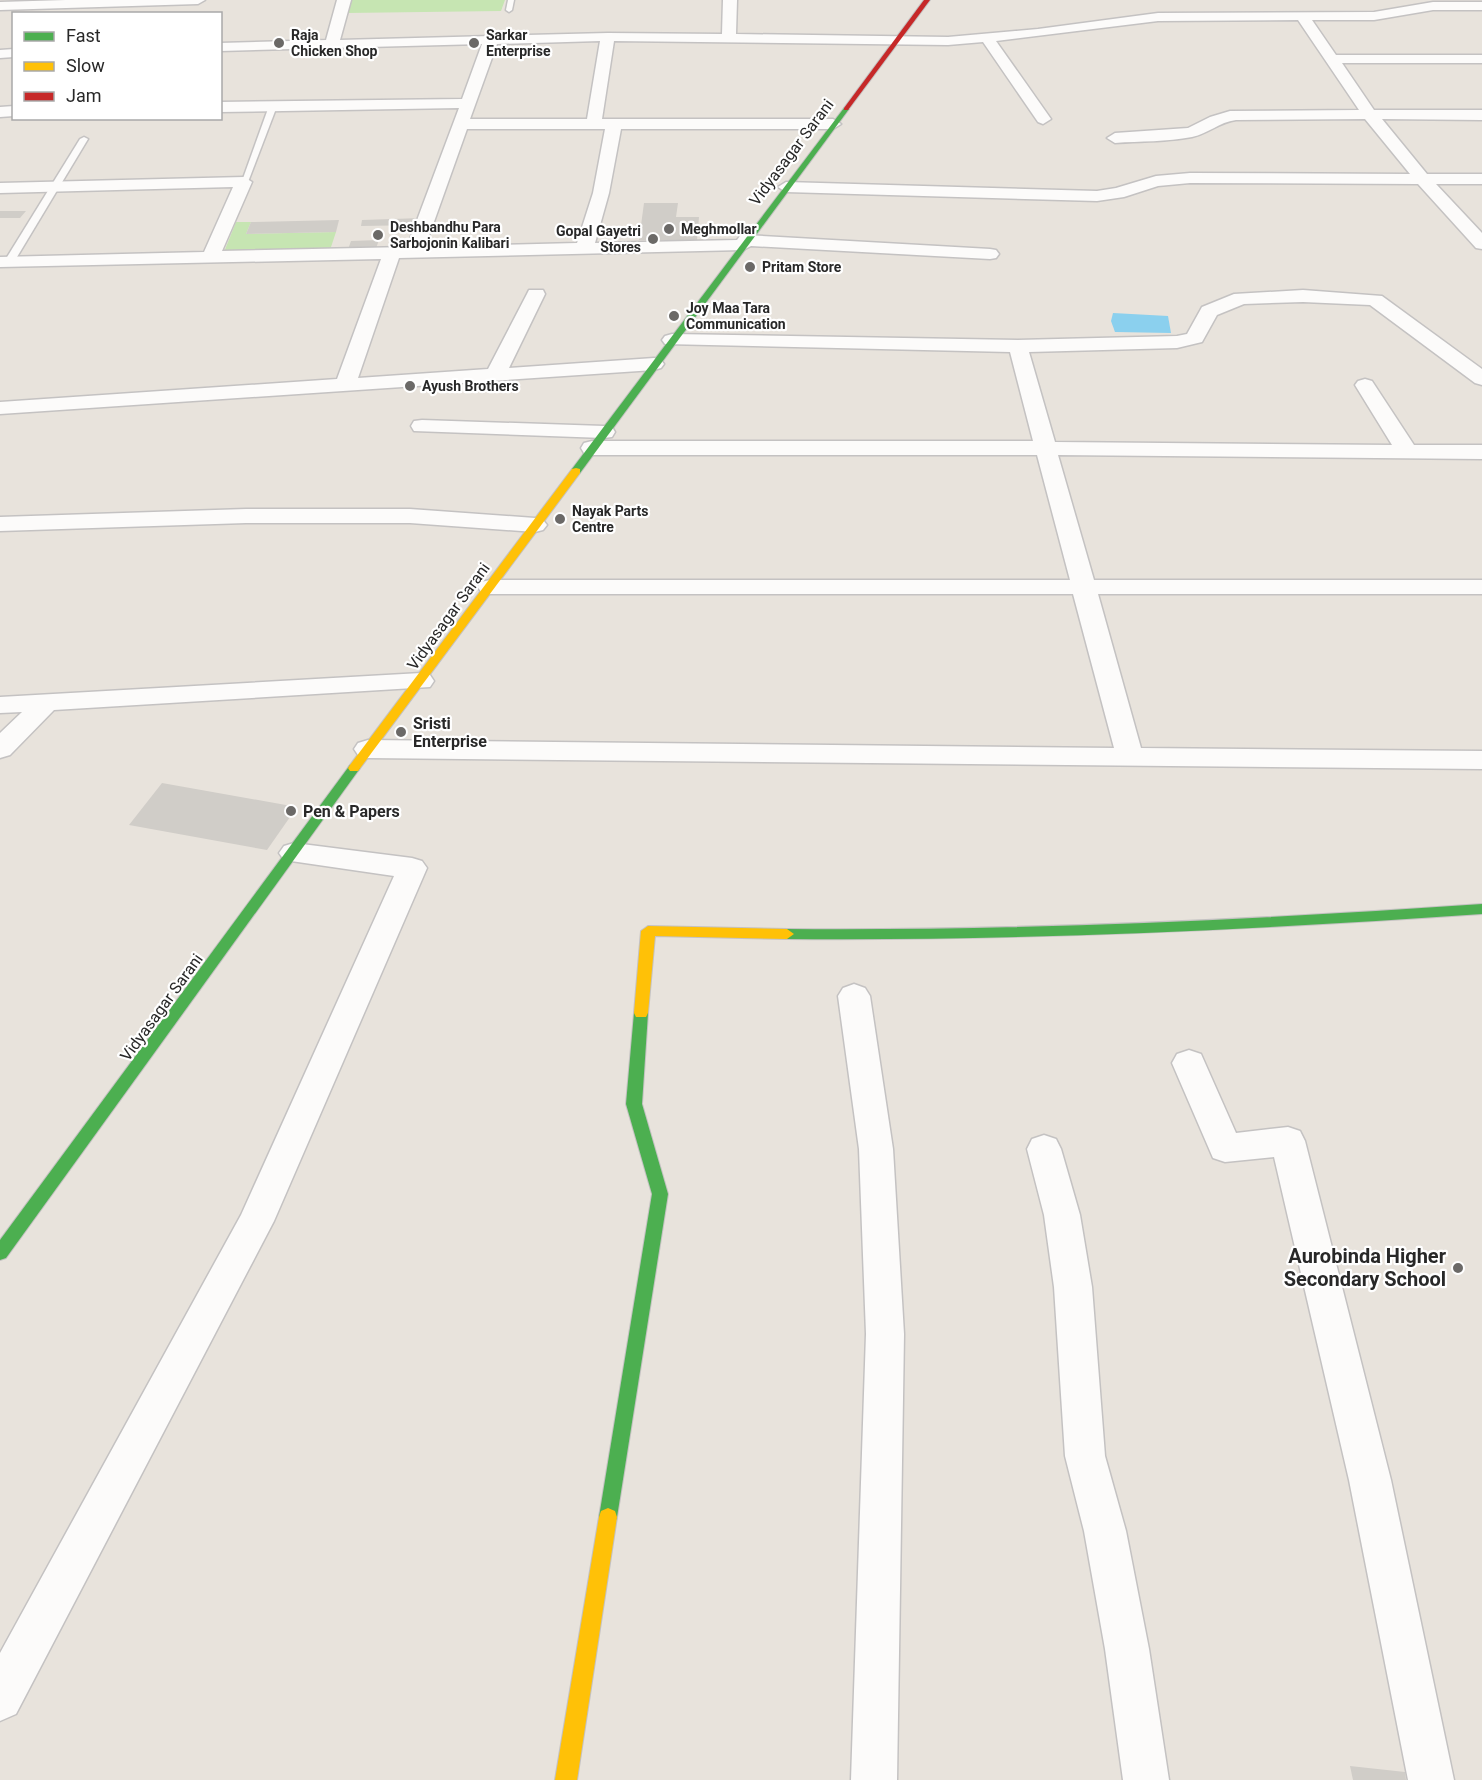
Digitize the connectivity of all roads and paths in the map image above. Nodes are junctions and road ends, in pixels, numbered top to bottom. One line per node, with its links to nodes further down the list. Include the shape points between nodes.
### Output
1 (198, 0): 7 (street)
2 (344, 0): 18 (street)
3 (511, 0): 10 (lane)
4 (730, 0): 14 (street)
5 (927, 0): 17 (street, Vidyasagar Sarani)
6 (1268, 0): 11 (street)
7 (97, 1): 8 (street)
8 (0, 6)
9 (1482, 6): 12 (street)
10 (509, 10)
11 (1280, 16): 12 (street); 15 (street, via 1158,17)
12 (1302, 16): 21 (street)
13 (608, 38): 14 (street); 16 (street); 30 (street)
14 (729, 38): 17 (street)
15 (987, 38): 17 (street); 29 (street)
16 (491, 40): 18 (street); 24 (street, via 478,60)
17 (895, 42): 33 (street, Vidyasagar Sarani)
18 (332, 43): 19 (street)
19 (261, 45): 20 (street); 23 (street)
20 (222, 46)
21 (1332, 59): 22 (street); 28 (street)
22 (1482, 59)
23 (252, 62)
24 (469, 103): 25 (street); 32 (street)
25 (273, 106): 26 (street); 38 (lane)
26 (222, 107)
27 (1482, 115): 28 (street)
28 (1371, 116): 34 (street, via 1236,116 1189,133); 36 (street)
29 (1043, 120)
30 (594, 123): 31 (street); 32 (street)
31 (614, 123): 33 (street); 44 (street, via 601,193)
32 (461, 124): 45 (street)
33 (833, 124): 40 (street, Vidyasagar Sarani)
34 (1115, 138)
35 (84, 139): 39 (lane)
36 (1422, 178): 37 (street); 40 (street, via 1172,178 1097,196); 43 (street)
37 (1482, 179)
38 (244, 182): 39 (street); 48 (street)
39 (55, 187): 41 (street); 49 (lane)
40 (786, 187): 42 (street, Vidyasagar Sarani)
41 (0, 188)
42 (744, 243): 44 (street); 47 (street); 51 (street, Vidyasagar Sarani)
43 (1482, 244)
44 (585, 248): 45 (street)
45 (414, 252): 46 (street)
46 (392, 253): 48 (street); 56 (street)
47 (990, 254)
48 (211, 257): 49 (street)
49 (4, 262)
50 (536, 294): 54 (street)
51 (672, 340): 52 (street); 53 (street, Vidyasagar Sarani)
52 (1018, 346): 55 (street, via 1177,342 1195,338 1209,311 1240,298 1340,297 1375,300); 61 (street)
53 (654, 364): 54 (street); 60 (street, Vidyasagar Sarani)
54 (495, 375): 56 (street)
55 (1482, 379)
56 (345, 385): 58 (street)
57 (1365, 385): 62 (street)
58 (0, 408)
59 (422, 426): 60 (street)
60 (598, 440): 61 (street); 65 (street, Vidyasagar Sarani)
61 (1046, 448): 62 (street); 67 (street)
62 (1407, 451): 63 (street)
63 (1482, 452)
64 (0, 524): 65 (street, via 246,516 410,516)
65 (535, 525): 66 (street, Vidyasagar Sarani)
66 (490, 587): 67 (street); 69 (street, Vidyasagar Sarani)
67 (1084, 587): 68 (street); 74 (street)
68 (1482, 587)
69 (421, 681): 70 (street); 73 (street, Vidyasagar Sarani)
70 (47, 702): 71 (street); 72 (street)
71 (0, 705)
72 (0, 749)
73 (368, 749): 74 (street); 76 (street, Vidyasagar Sarani)
74 (1130, 757): 75 (street)
75 (1482, 760)
76 (294, 853): 81 (street, Vidyasagar Sarani); 82 (street, via 412,868 256,1221)
77 (1482, 909): 83 (street, via 1331,920 915,936 648,931 634,1104 660,1194)
78 (854, 996): 84 (street, via 876,1149 885,1334)
79 (1190, 1063): 86 (street, via 1225,1148 1288,1141 1370,1480)
80 (1044, 1149): 85 (street, via 1062,1215 1073,1287 1085,1456 1105,1531)
81 (0, 1253)
82 (0, 1698)
83 (566, 1780)
84 (874, 1780)
85 (1146, 1780)
86 (1431, 1780)

